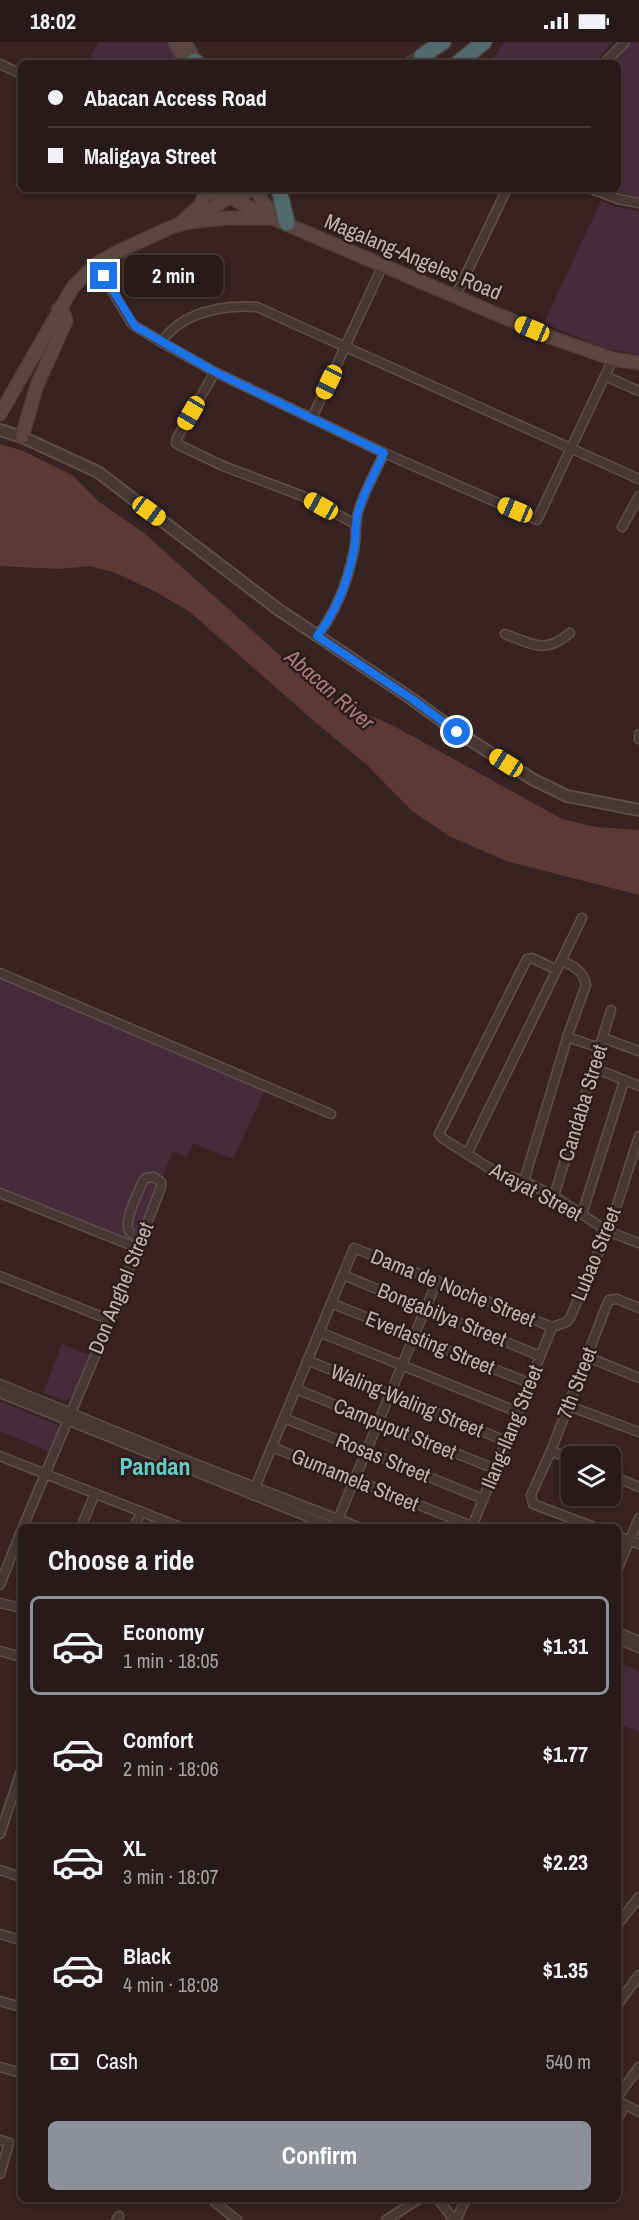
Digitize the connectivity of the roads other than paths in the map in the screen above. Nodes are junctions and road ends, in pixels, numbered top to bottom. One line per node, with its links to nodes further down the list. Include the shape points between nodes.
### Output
1 (175, 42): 7 (main road)
2 (185, 42): 8 (main road)
3 (443, 42): 6 (highway)
4 (484, 42): 9 (highway)
5 (625, 42): 10 (street)
6 (422, 56)
7 (191, 60)
8 (192, 60)
9 (462, 60)
10 (607, 60)
11 (0, 64): 12 (street)
12 (18, 73)
13 (206, 192): 24 (main road, via 200,205)
14 (212, 192): 20 (main road, Magalang-Angeles Road)
15 (246, 192): 20 (main road)
16 (258, 192): 23 (main road)
17 (279, 192): 23 (highway)
18 (506, 192): 27 (street)
19 (600, 192): 21 (street)
20 (230, 199): 22 (main road); 23 (main road, Magalang-Angeles Road)
21 (639, 203)
22 (195, 221): 23 (main road); 24 (main road)
23 (281, 221): 26 (main road, Magalang-Angeles Road)
24 (180, 224): 25 (main road)
25 (96, 264): 28 (main road, via 73,287); 29 (street, via 132,324)
26 (383, 265): 27 (main road, Magalang-Angeles Road); 30 (street)
27 (455, 297): 31 (main road, Magalang-Angeles Road)
28 (58, 310): 36 (main road); 39 (main road, via 66,321 41,374)
29 (161, 342): 30 (street, via 177,325 196,315 243,306 268,310); 33 (street)
30 (346, 346): 37 (street); 40 (street)
31 (613, 359): 32 (main road, Magalang-Angeles Road); 34 (street)
32 (639, 363)
33 (215, 372): 37 (street); 44 (street, via 176,443 305,497)
34 (605, 376): 35 (street); 40 (street)
35 (639, 391)
36 (0, 414)
37 (312, 418): 41 (street)
38 (0, 430): 39 (street)
39 (22, 436): 48 (street, via 98,472)
40 (572, 448): 41 (street, via 537,520); 42 (street)
41 (384, 453): 44 (street)
42 (639, 479)
43 (639, 496): 45 (street)
44 (355, 524): 48 (street, via 355,549 348,571 331,616)
45 (622, 528)
46 (570, 633): 47 (street, via 546,647)
47 (505, 634)
48 (317, 636): 51 (street, via 534,780 567,796)
49 (639, 734): 50 (street)
50 (639, 739)
51 (639, 810)
52 (582, 918): 53 (street)
53 (562, 961): 54 (street); 57 (street, via 579,970 586,986)
54 (557, 970): 66 (street); 66 (street, Arayat Street, via 527,959 440,1132 442,1138)
55 (0, 973): 64 (street)
56 (611, 1010): 58 (street, Candaba Street)
57 (567, 1037): 59 (street); 67 (street)
58 (603, 1038): 59 (street, Candaba Street); 60 (street)
59 (600, 1048): 61 (street, Candaba Street)
60 (639, 1051)
61 (594, 1068): 62 (street); 69 (street, Candaba Street)
62 (624, 1081): 63 (street); 70 (street)
63 (639, 1086)
64 (331, 1114)
65 (639, 1136): 71 (street, Lubao Street)
66 (467, 1154): 67 (street, Arayat Street, via 494,1171)
67 (524, 1181): 69 (street, Arayat Street)
68 (0, 1193): 74 (street)
69 (554, 1196): 70 (street, Arayat Street)
70 (582, 1214): 71 (street, Arayat Street)
71 (607, 1231): 73 (street, Arayat Street); 82 (street, Lubao Street, via 570,1318)
72 (141, 1238): 72 (street, Don Anghel Street, via 130,1232 127,1224 143,1180 154,1177 161,1187); 74 (street, Don Anghel Street)
73 (639, 1243)
74 (138, 1248): 81 (street, Don Anghel Street)
75 (343, 1275): 77 (street, Dama de Noche Street, via 354,1248); 78 (street); 79 (street, Bongabilya Street)
76 (0, 1276): 81 (street)
77 (437, 1281): 79 (street); 82 (street, Dama de Noche Street)
78 (331, 1303): 83 (street); 84 (street, Everlasting Street)
79 (426, 1308): 84 (street); 85 (street, Bongabilya Street)
80 (639, 1308): 86 (street, 7th Street, via 612,1299)
81 (110, 1320): 97 (street, Don Anghel Street)
82 (552, 1327): 85 (street, Ilang-Ilang Street)
83 (319, 1332): 87 (street); 88 (street)
84 (414, 1336): 88 (street); 90 (street, Everlasting Street)
85 (540, 1356): 90 (street, Ilang-Ilang Street)
86 (588, 1358): 89 (street); 95 (street, 7th Street)
87 (307, 1360): 92 (street); 94 (street, Waling-Waling Street)
88 (402, 1366): 94 (street); 96 (street)
89 (639, 1378)
90 (530, 1383): 96 (street, Ilang-Ilang Street)
91 (0, 1384): 97 (street)
92 (296, 1389): 98 (street); 99 (street, Campuput Street)
93 (0, 1393): 97 (street)
94 (391, 1394): 99 (street); 101 (street, Waling-Waling Street)
95 (569, 1406): 100 (street); 103 (street, 7th Street)
96 (518, 1412): 101 (street, Ilang-Ilang Street)
97 (68, 1415): 108 (street, Don Anghel Street); 112 (street)
98 (284, 1418): 102 (street); 104 (street, Rosas Street)
99 (379, 1423): 104 (street); 107 (street, Campuput Street)
100 (639, 1432)
101 (506, 1441): 107 (street, Ilang-Ilang Street)
102 (272, 1447): 109 (street, Gumamela Street); 112 (street)
103 (551, 1451): 105 (street); 124 (street, 7th Street, via 531,1501)
104 (367, 1452): 109 (street); 114 (street, Rosas Street)
105 (561, 1455)
106 (1, 1459): 108 (street)
107 (495, 1469): 114 (street, Ilang-Ilang Street)
108 (44, 1473): 113 (street); 117 (street, Don Anghel Street)
109 (356, 1480): 121 (street); 122 (street, Gumamela Street)
110 (621, 1480): 111 (street)
111 (639, 1487)
112 (254, 1491): 121 (street)
113 (94, 1492): 115 (street); 118 (street)
114 (483, 1499): 123 (street, Ilang-Ilang Street)
115 (141, 1512): 119 (street); 120 (street)
116 (639, 1518): 126 (street)
117 (24, 1524)
118 (82, 1524)
119 (135, 1524)
120 (172, 1524)
121 (335, 1524)
122 (465, 1524)
123 (473, 1524)
124 (586, 1524)
125 (18, 1539): 128 (street)
126 (635, 1542): 127 (street)
127 (621, 1563)
128 (0, 1585)
129 (0, 1603): 130 (street)
130 (18, 1607)
131 (621, 1633): 133 (street)
132 (621, 1640): 134 (street)
133 (639, 1641)
134 (639, 1648)
135 (0, 1651): 136 (street)
136 (18, 1656)
137 (18, 1780): 138 (street)
138 (0, 1834)
139 (0, 1870): 140 (street)
140 (18, 1876)
141 (639, 1897): 142 (street)
142 (621, 1920)
143 (0, 1934): 144 (street)
144 (18, 1940)
145 (639, 1975): 146 (street)
146 (621, 2000)
147 (0, 2001): 148 (street)
148 (18, 2006)
149 (0, 2067): 151 (street)
150 (639, 2067): 152 (street)
151 (18, 2072)
152 (621, 2092)
153 (621, 2103): 154 (street)
154 (639, 2112)
155 (4, 2141): 156 (street)
156 (0, 2174)
157 (215, 2202): 161 (street)
158 (415, 2202): 162 (street)
159 (440, 2202): 163 (street)
160 (464, 2202): 163 (street)
161 (237, 2220)
162 (386, 2220)
163 (455, 2220)

